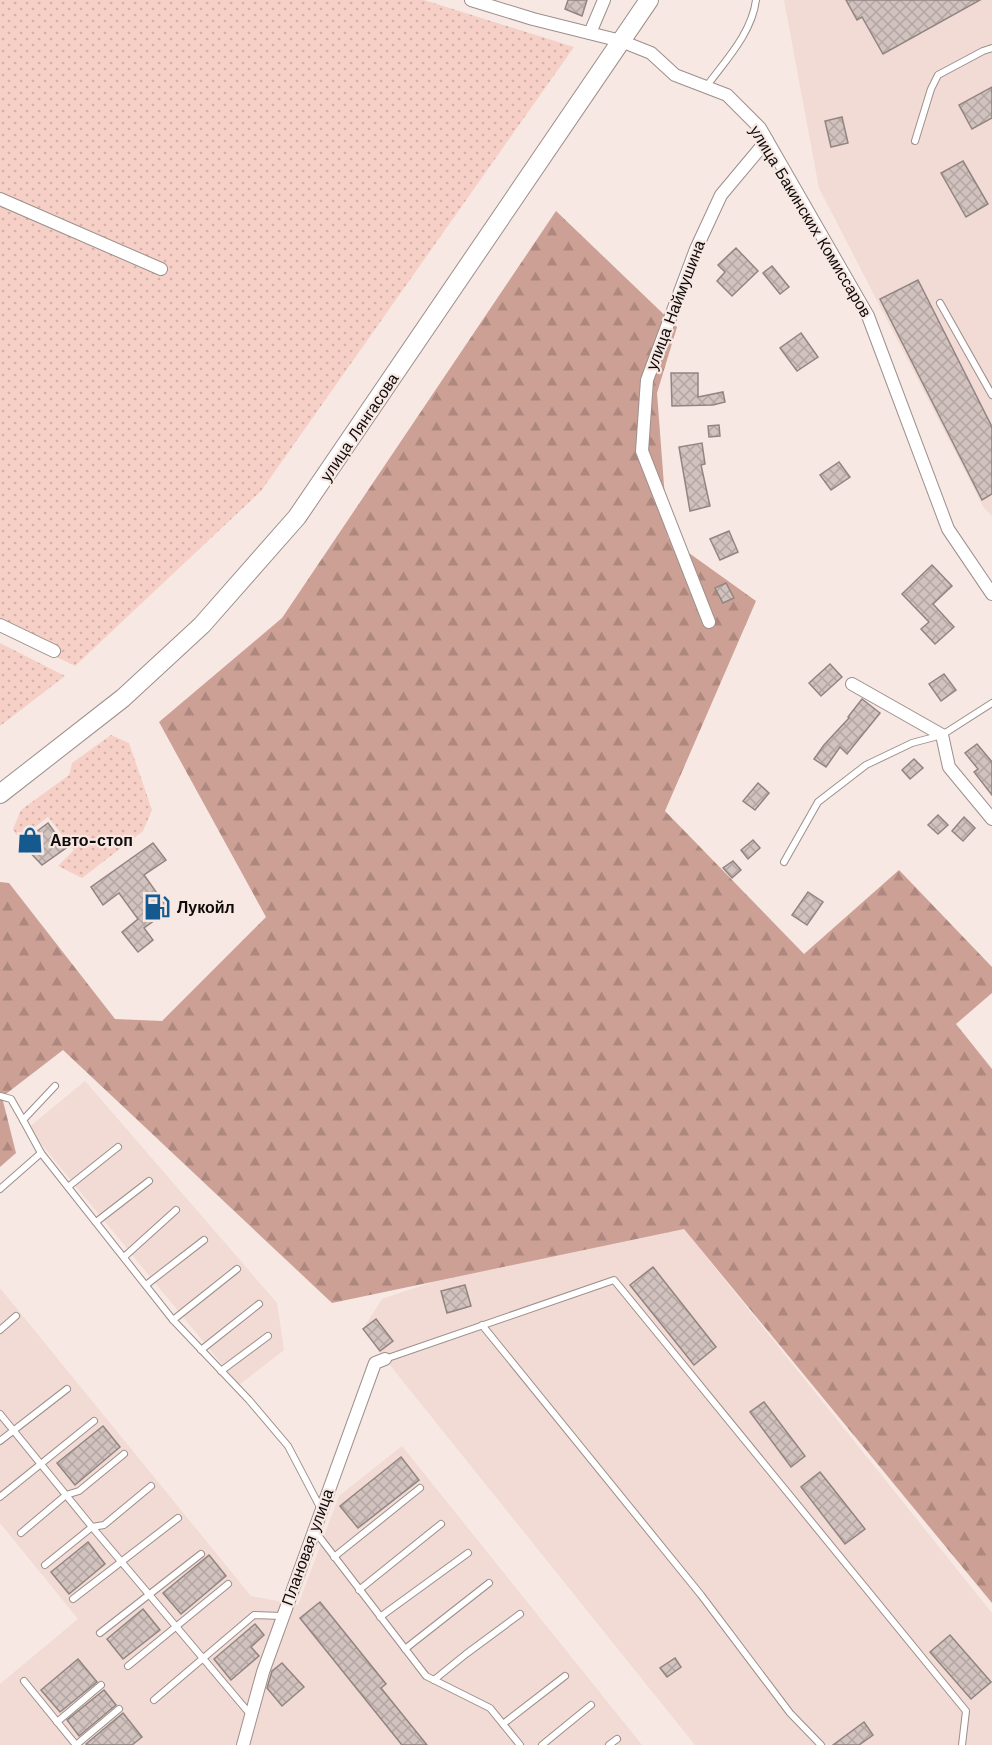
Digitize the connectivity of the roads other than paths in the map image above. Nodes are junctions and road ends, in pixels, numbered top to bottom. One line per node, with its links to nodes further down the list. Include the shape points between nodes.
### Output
1 (471, 0): 5 (street, улица Бакинских Комиссаров)
2 (604, 0): 5 (street)
3 (649, 0): 6 (main road, улица Лянгасова)
4 (756, 0): 8 (lane, via 744,34)
5 (590, 33): 6 (street, улица Бакинских Комиссаров)
6 (621, 41): 8 (street, улица Бакинских Комиссаров, via 651,53 675,75); 22 (main road, улица Лянгасова, via 297,518 193,633 123,698)
7 (992, 48): 10 (lane, via 938,75)
8 (706, 87): 9 (street, улица Бакинских Комиссаров, via 727,95)
9 (767, 140): 15 (street, улица Бакинских Комиссаров, via 868,316 948,529); 16 (street, улица Наймушина, via 721,195 696,249 647,380 642,451)
10 (915, 141)
11 (0, 199): 12 (street)
12 (161, 269)
13 (940, 303): 14 (lane)
14 (992, 395)
15 (992, 594)
16 (709, 622)
17 (0, 625): 18 (street)
18 (54, 651)
19 (852, 684): 21 (street)
20 (992, 703): 21 (lane)
21 (942, 735): 23 (street, via 949,767); 24 (lane, via 866,765 818,802)
22 (0, 794)
23 (992, 819)
24 (784, 862)
25 (56, 1086): 27 (lane)
26 (0, 1096): 27 (lane, via 11,1099)
27 (23, 1120): 29 (lane)
28 (118, 1147): 31 (lane)
29 (41, 1153): 31 (lane); 32 (lane)
30 (149, 1181): 34 (lane)
31 (68, 1187): 34 (lane)
32 (0, 1189)
33 (176, 1210): 36 (lane)
34 (96, 1222): 36 (lane)
35 (204, 1240): 38 (lane)
36 (124, 1257): 38 (lane)
37 (237, 1269): 41 (lane)
38 (146, 1285): 41 (lane)
39 (259, 1304): 45 (lane)
40 (16, 1316): 43 (lane)
41 (173, 1320): 45 (lane)
42 (482, 1325): 46 (lane); 99 (lane, via 701,1595 790,1713); 100 (lane, via 614,1280 966,1711)
43 (0, 1330)
44 (268, 1336): 47 (lane)
45 (201, 1350): 47 (lane)
46 (385, 1359): 59 (street, Плановая улица, via 375,1363)
47 (221, 1371): 59 (lane, via 288,1446)
48 (67, 1389): 51 (lane)
49 (0, 1414): 51 (lane)
50 (94, 1421): 54 (lane)
51 (13, 1430): 52 (lane); 54 (lane)
52 (0, 1441)
53 (124, 1454): 57 (lane, via 79,1491)
54 (41, 1464): 57 (lane); 58 (lane)
55 (151, 1486): 62 (lane, via 104,1525)
56 (420, 1488): 67 (lane)
57 (66, 1495): 62 (lane); 64 (lane)
58 (0, 1497)
59 (322, 1509): 63 (street, Плановая улица)
60 (178, 1518): 68 (lane)
61 (441, 1524): 72 (lane)
62 (92, 1527): 68 (lane); 69 (lane)
63 (313, 1530): 67 (lane); 76 (street, Плановая улица)
64 (21, 1533)
65 (468, 1553): 77 (lane)
66 (201, 1554): 73 (lane)
67 (333, 1557): 72 (lane)
68 (122, 1563): 73 (lane); 74 (lane)
69 (45, 1565)
70 (228, 1584): 78 (lane)
71 (489, 1584): 80 (lane)
72 (360, 1590): 77 (lane)
73 (149, 1594): 78 (lane); 79 (lane)
74 (73, 1599)
75 (520, 1614): 84 (lane)
76 (282, 1616): 81 (lane, via 254,1615); 90 (street, Плановая улица)
77 (380, 1617): 80 (lane)
78 (176, 1626): 81 (lane); 82 (lane)
79 (100, 1633)
80 (405, 1649): 84 (lane, via 426,1676)
81 (204, 1659): 87 (lane); 90 (lane)
82 (128, 1666)
83 (565, 1676): 92 (lane)
84 (434, 1680): 92 (lane, via 490,1708)
85 (24, 1681): 91 (lane)
86 (101, 1685): 91 (lane)
87 (154, 1700)
88 (591, 1705): 97 (lane)
89 (119, 1709): 95 (lane)
90 (250, 1714): 94 (street, Плановая улица)
91 (57, 1722): 95 (lane)
92 (503, 1724): 96 (lane)
93 (617, 1739): 98 (lane)
94 (244, 1744)
95 (76, 1745)
96 (520, 1745)
97 (542, 1745)
98 (609, 1745)
99 (821, 1745)
100 (962, 1745)

